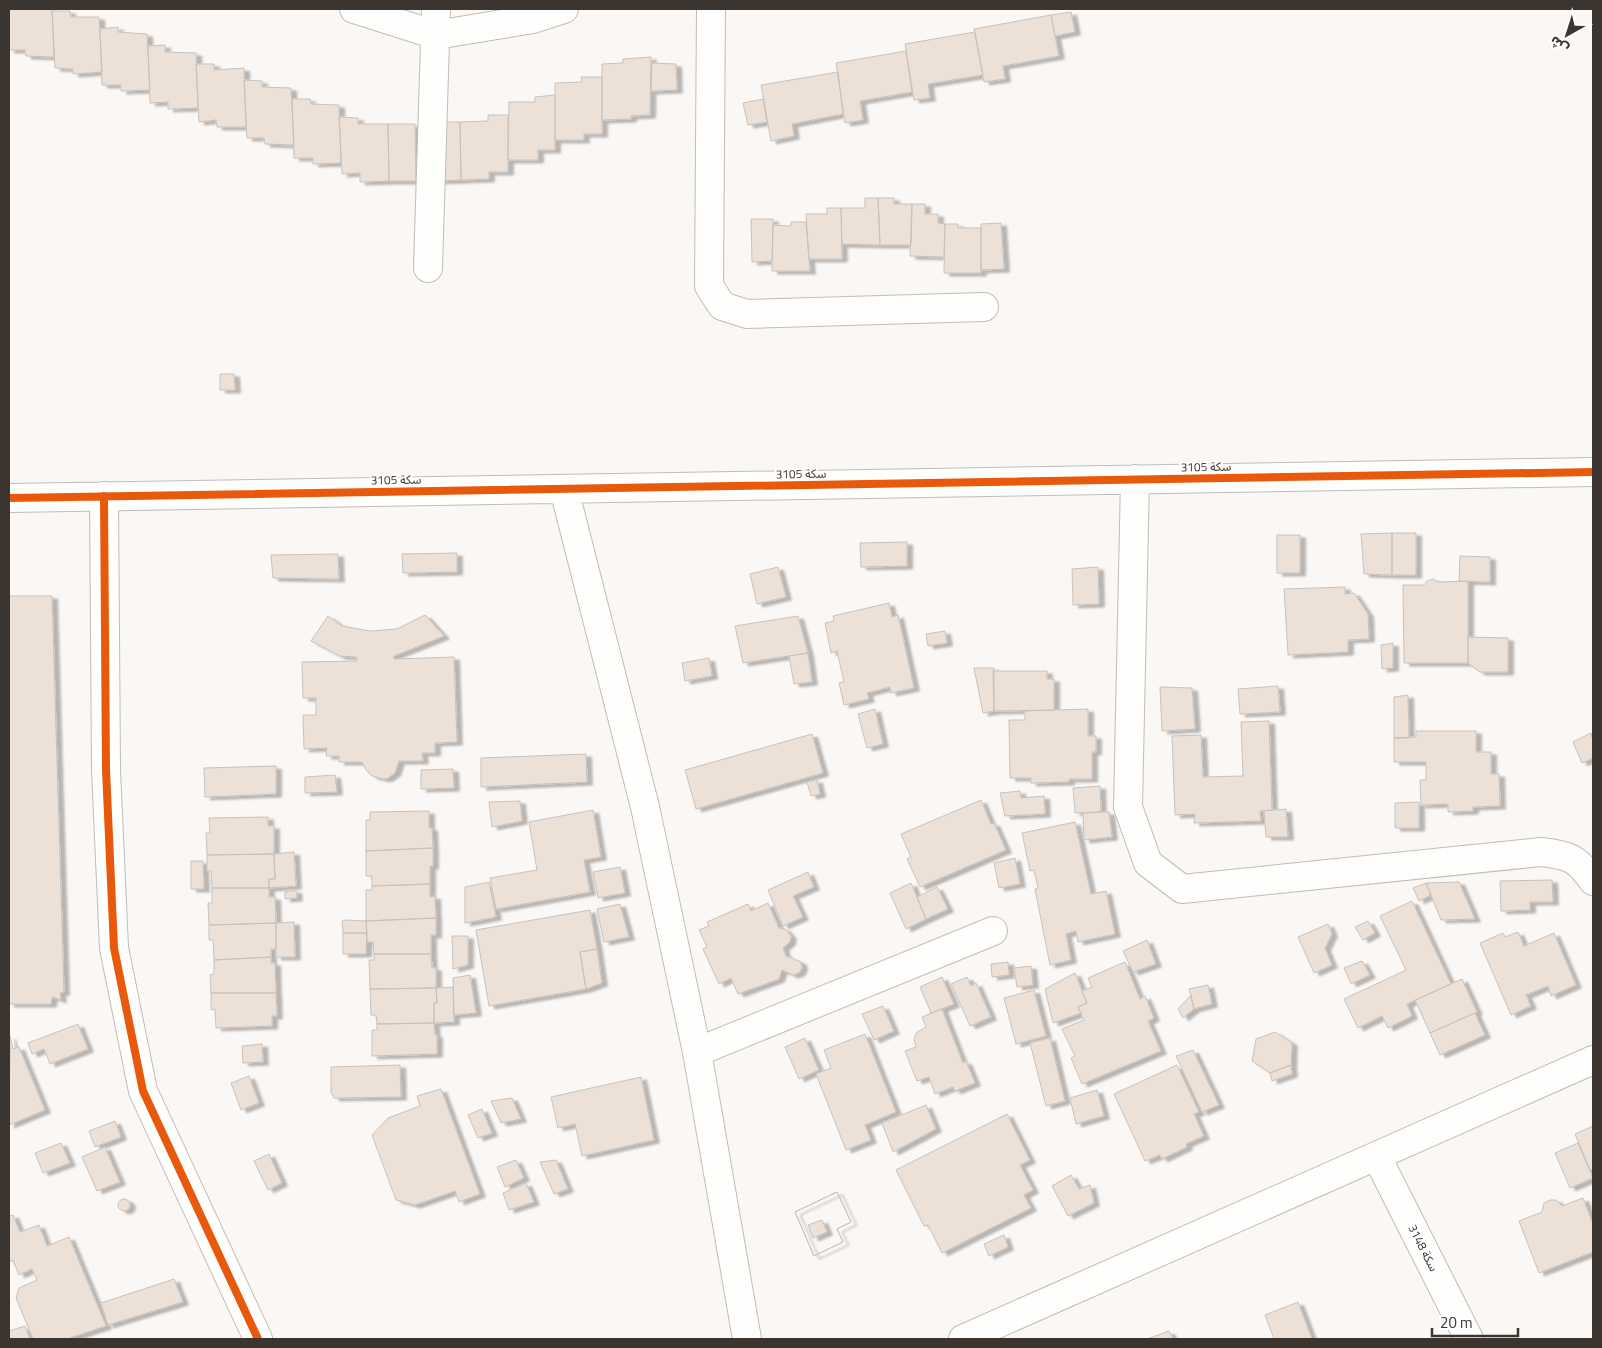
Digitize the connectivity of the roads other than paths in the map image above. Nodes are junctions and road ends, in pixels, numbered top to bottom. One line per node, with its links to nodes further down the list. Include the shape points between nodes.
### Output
1 (354, 9): 4 (street)
2 (564, 9): 4 (street, via 533,19)
3 (711, 9): 6 (street, via 710,286 722,306 747,314)
4 (436, 22): 5 (street)
5 (428, 268)
6 (984, 307)
7 (1593, 472): 8 (street, سكة 3105)
8 (1135, 479): 9 (street, سكة 3105); 12 (street, via 1128,807 1148,863 1182,889 1541,852 1564,854 1583,866)
9 (564, 489): 10 (street, سكة 3105); 14 (street, via 645,807)
10 (104, 496): 11 (street, سكة 3105); 17 (street, via 106,770 114,948 143,1091)
11 (9, 498)
12 (1593, 881)
13 (993, 931): 14 (street)
14 (698, 1052): 18 (street)
15 (1593, 1060): 16 (street)
16 (1377, 1157): 19 (street); 20 (street, سكة 3148)
17 (258, 1339)
18 (747, 1339)
19 (963, 1339)
20 (1469, 1339)

